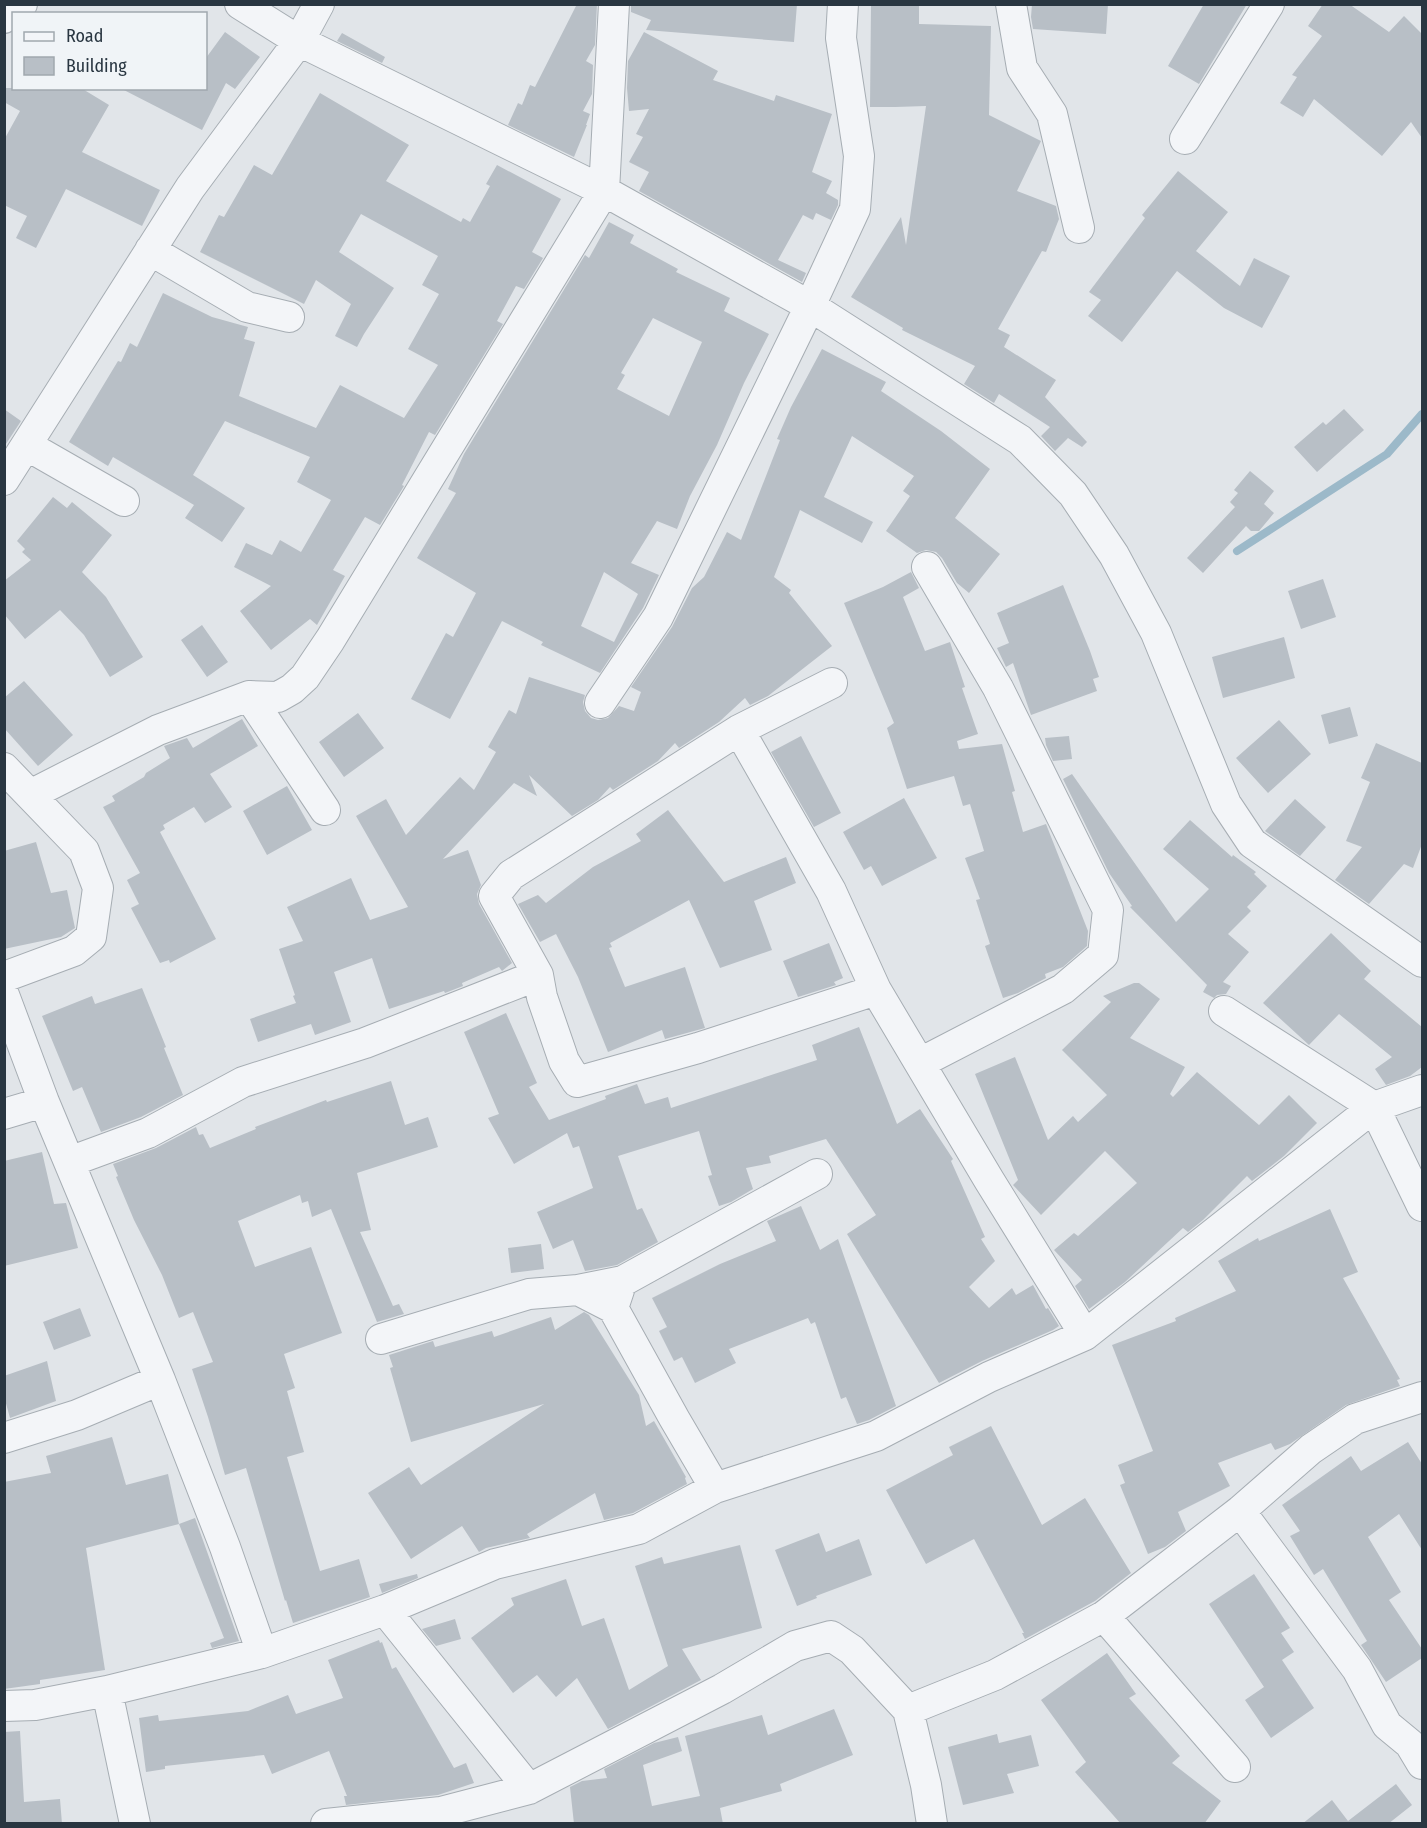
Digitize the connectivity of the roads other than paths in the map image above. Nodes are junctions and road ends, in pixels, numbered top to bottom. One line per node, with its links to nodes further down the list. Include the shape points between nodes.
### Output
1 (22, 4): 8 (street)
2 (240, 4): 9 (street)
3 (319, 4): 9 (street)
4 (614, 4): 11 (street)
5 (843, 4): 14 (street, via 841,38 859,156 855,209)
6 (1011, 4): 12 (street, via 1022,68 1052,114)
7 (1269, 4): 10 (street)
8 (4, 18)
9 (299, 41): 11 (street); 13 (street, via 190,188)
10 (1185, 139)
11 (604, 191): 14 (street); 21 (street, via 305,677 278,697)
12 (1079, 228)
13 (150, 250): 15 (street, via 246,307); 16 (street)
14 (810, 306): 22 (street, via 658,617); 27 (street, via 1020,440 1072,494 1114,555 1156,633 1226,804 1252,843)
15 (289, 317)
16 (28, 446): 17 (street); 18 (street)
17 (4, 480)
18 (124, 501)
19 (927, 567): 33 (street, via 998,688 1108,909 1103,956 1063,989)
20 (832, 683): 23 (street)
21 (249, 696): 25 (street, via 158,730); 26 (street)
22 (600, 703)
23 (739, 730): 28 (street, via 511,875 494,896); 30 (street, via 831,891)
24 (4, 768): 25 (street)
25 (30, 795): 29 (street, via 84,851 98,888 91,937 74,951)
26 (325, 810)
27 (1422, 962)
28 (538, 975): 30 (street, via 564,1061 577,1082 698,1048); 38 (street, via 365,1043 243,1082 148,1133)
29 (4, 977)
30 (876, 990): 33 (street)
31 (4, 995): 35 (street)
32 (1224, 1011): 36 (street)
33 (920, 1063): 42 (street)
34 (1422, 1090): 36 (street)
35 (44, 1102): 37 (street); 38 (street)
36 (1374, 1107): 40 (street); 42 (street)
37 (4, 1114)
38 (69, 1162): 44 (street)
39 (817, 1174): 41 (street)
40 (1422, 1206)
41 (618, 1294): 43 (street, via 578,1290 529,1294); 47 (street, via 674,1418)
42 (1085, 1335): 47 (street, via 989,1377 876,1436)
43 (381, 1339)
44 (160, 1380): 46 (street, via 77,1415); 51 (street)
45 (1422, 1397): 48 (street, via 1355,1419 1311,1449)
46 (4, 1438)
47 (716, 1488): 49 (street, via 639,1529 495,1564)
48 (1240, 1511): 50 (street); 55 (street, via 1357,1669 1387,1725 1410,1744)
49 (385, 1610): 51 (street); 57 (street)
50 (1104, 1616): 54 (street, via 995,1674); 56 (street)
51 (262, 1653): 52 (street)
52 (107, 1691): 53 (street, via 35,1705); 59 (street)
53 (4, 1706)
54 (908, 1710): 57 (street, via 852,1650 831,1636 795,1646 722,1689); 61 (street)
55 (1422, 1764)
56 (1235, 1767)
57 (529, 1789): 58 (street)
58 (442, 1818): 60 (street)
59 (135, 1824)
60 (326, 1824)
61 (932, 1824)

